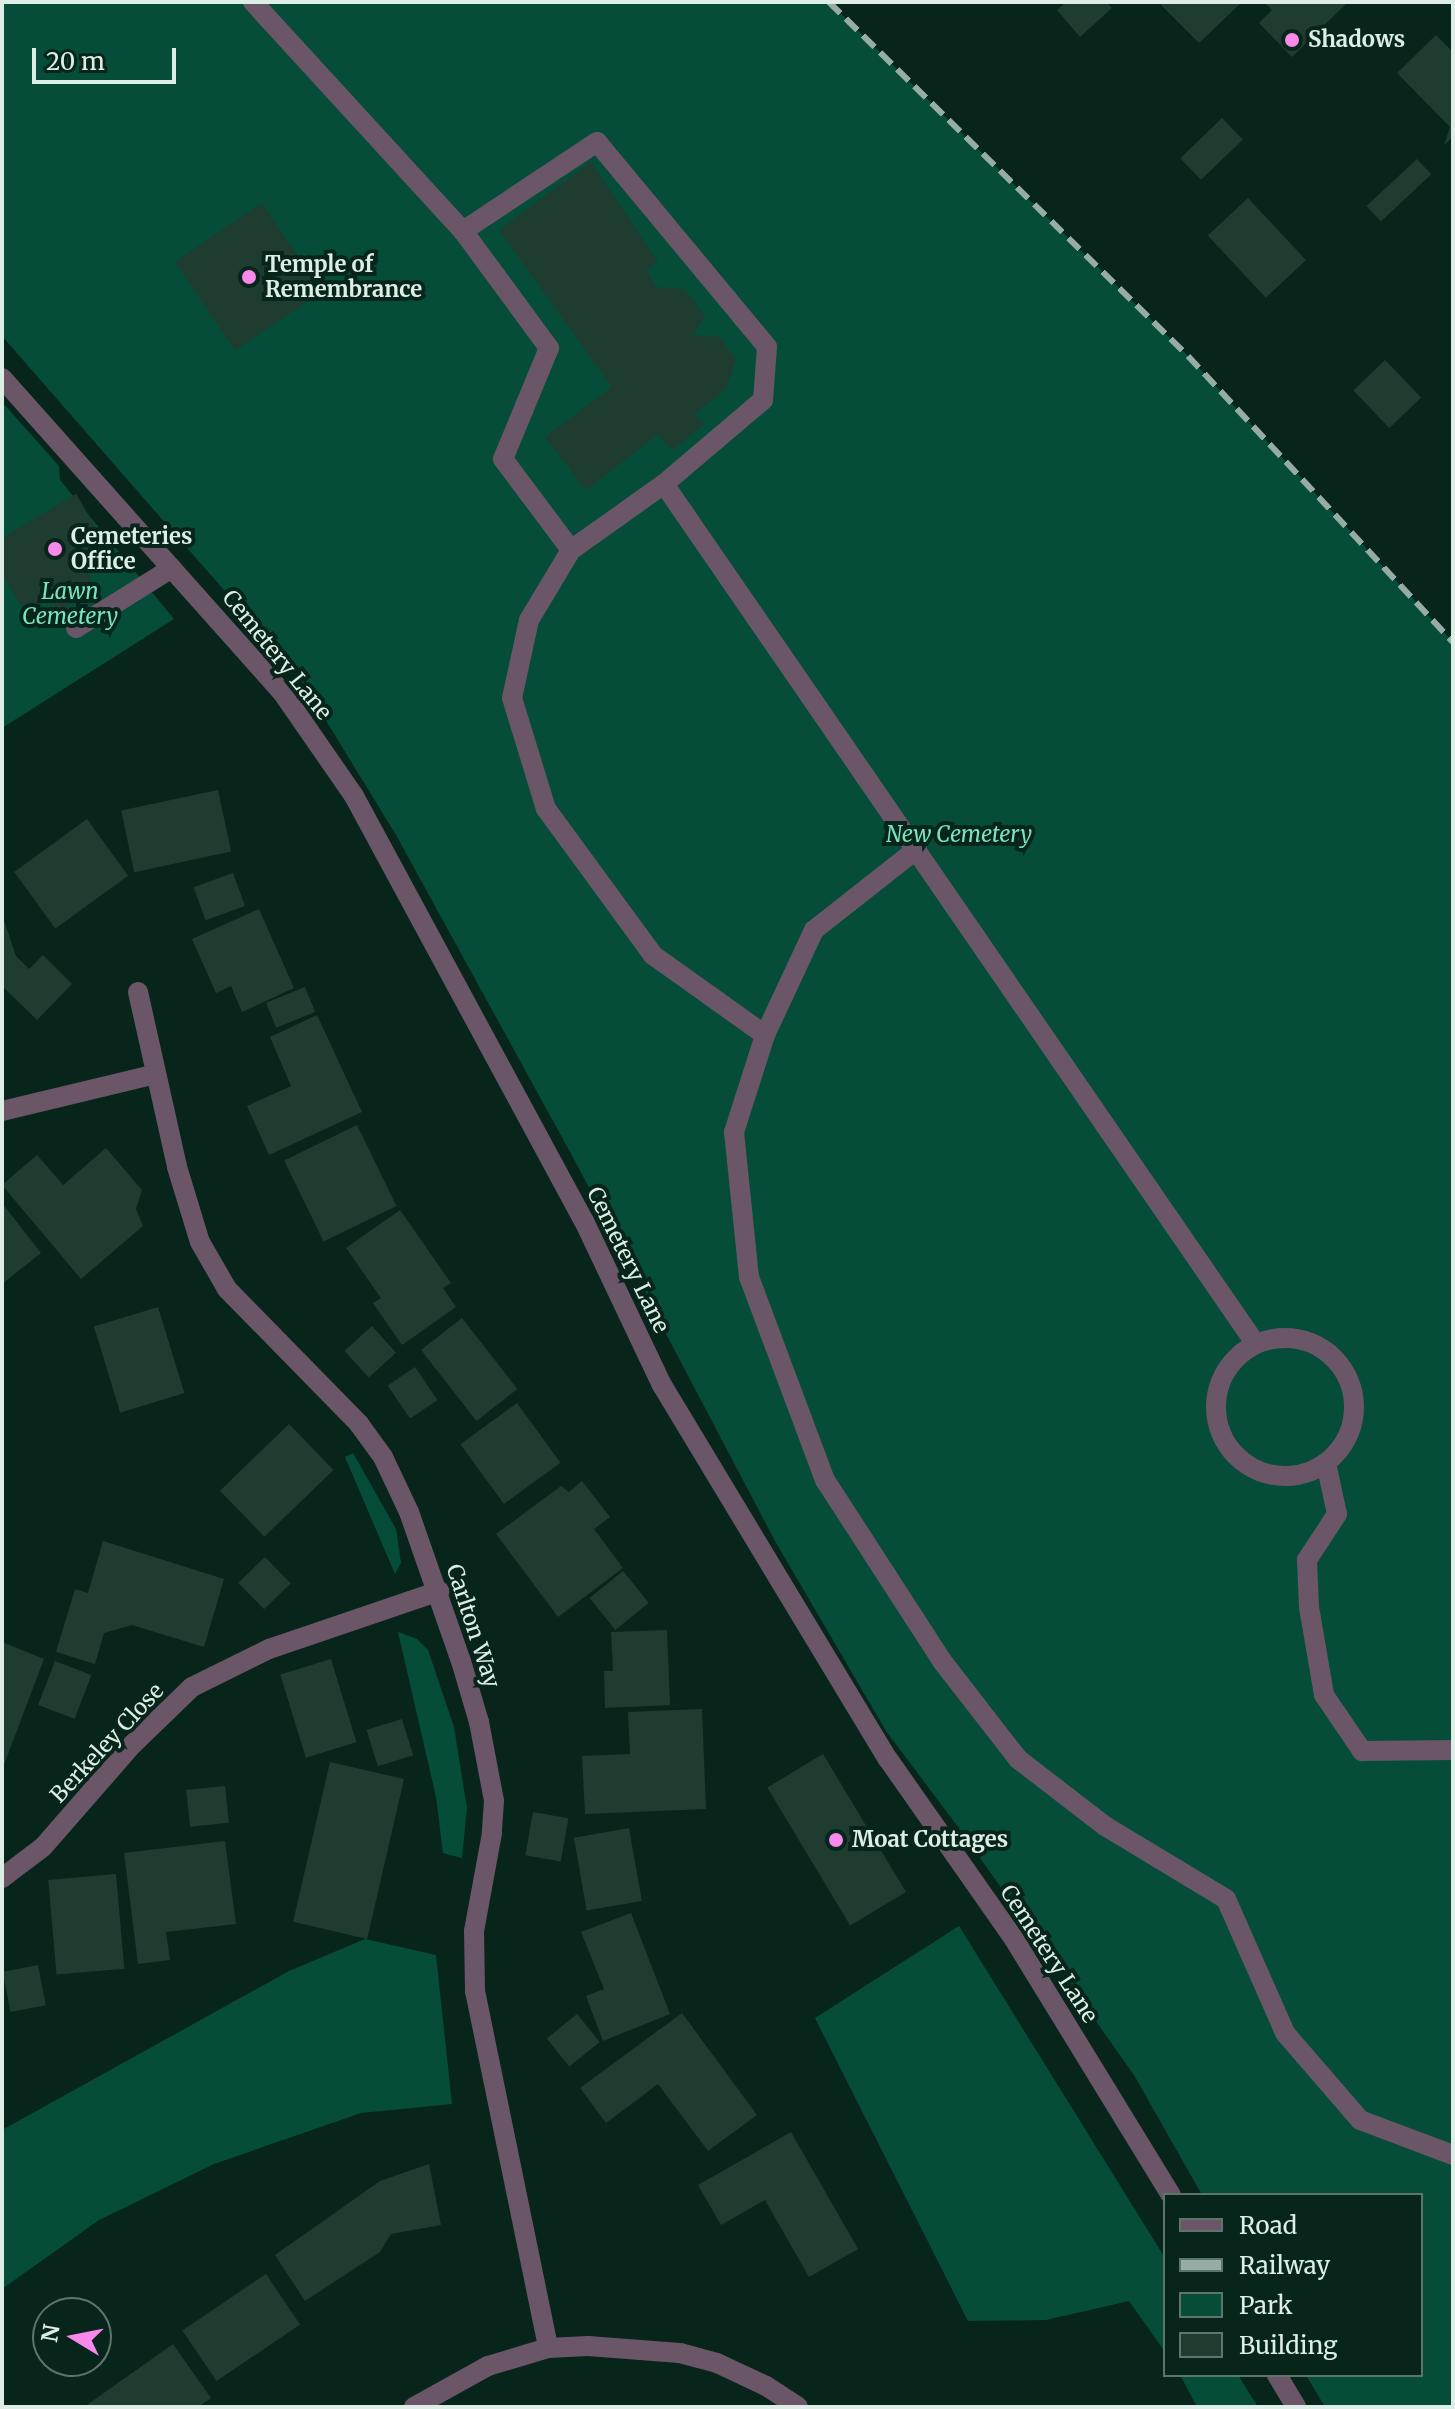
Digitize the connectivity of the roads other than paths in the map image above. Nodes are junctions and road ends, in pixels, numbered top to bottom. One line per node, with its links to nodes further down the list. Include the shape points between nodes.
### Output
1 (253, 2): 2 (street)
2 (463, 231): 4 (street, via 597,142 767,347 763,400); 5 (street, via 549,348 503,459)
3 (2, 378): 6 (street, Cemetery Lane)
4 (664, 484): 5 (street); 8 (street)
5 (571, 550): 10 (street, via 529,620 512,698 546,809 653,955)
6 (172, 568): 7 (street); 19 (street, Cemetery Lane, via 282,692 354,796 584,1221 662,1385 888,1759 1014,1939)
7 (76, 628)
8 (917, 849): 10 (street, via 814,930); 13 (street)
9 (138, 992): 11 (street, Carlton Way)
10 (765, 1035): 18 (street, via 734,1132 749,1277 825,1480 942,1661 1018,1759 1105,1826 1226,1899 1285,2033 1360,2120)
11 (156, 1074): 12 (street); 15 (street, Carlton Way, via 177,1167 210,1263 236,1299 359,1424 383,1457)
12 (2, 1111)
13 (1255, 1343): 14 (street, via 1278,1337 1303,1339 1337,1359 1350,1380 1351,1428); 14 (street, via 1228,1366 1217,1388 1221,1436 1235,1456 1268,1474 1304,1474)
14 (1326, 1463): 16 (street, via 1337,1514 1307,1560 1324,1695 1362,1751)
15 (439, 1591): 17 (street, Berkeley Close, via 269,1649 192,1687 133,1744 43,1847); 20 (street, Carlton Way, via 479,1722 491,1783 492,1833 474,1931 475,1991)
16 (1453, 1750)
17 (2, 1878)
18 (1453, 2155)
19 (1170, 2193)
20 (548, 2348): 22 (street, via 488,2366); 23 (street, via 680,2353 742,2374)
21 (1278, 2377): 24 (street)
22 (414, 2407)
23 (798, 2407)
24 (1296, 2407)

